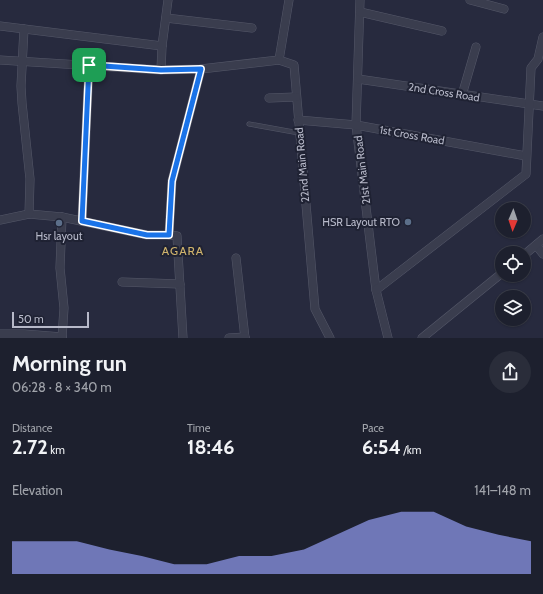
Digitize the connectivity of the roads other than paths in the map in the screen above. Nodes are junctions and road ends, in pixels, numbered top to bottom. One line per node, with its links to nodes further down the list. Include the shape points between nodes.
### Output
1 (168, 0): 7 (street)
2 (289, 0): 16 (street)
3 (360, 0): 6 (street, 21st Main Road)
4 (470, 0): 5 (street)
5 (504, 9)
6 (360, 12): 11 (street); 21 (street, 21st Main Road)
7 (166, 18): 9 (street); 13 (street)
8 (0, 26): 10 (street)
9 (252, 28)
10 (24, 29): 13 (street); 17 (street)
11 (442, 31)
12 (543, 37): 25 (street, via 538,59 531,68)
13 (162, 46): 20 (street)
14 (476, 47): 22 (street)
15 (0, 60): 17 (street)
16 (279, 60): 19 (street); 23 (street, 22nd Main Road, via 294,65)
17 (23, 61): 18 (street); 32 (street, via 21,86 30,179)
18 (89, 65): 20 (street); 35 (street)
19 (201, 69): 20 (street); 36 (street, via 172,181)
20 (161, 70)
21 (358, 79): 22 (street, 2nd Cross Road); 29 (street, 21st Main Road)
22 (462, 95): 25 (street, 2nd Cross Road)
23 (296, 97): 24 (street); 27 (street, 22nd Main Road)
24 (269, 98)
25 (529, 105): 26 (street, 2nd Cross Road); 31 (street)
26 (543, 106)
27 (298, 120): 29 (street, 1st Cross Road); 30 (street, 22nd Main Road)
28 (249, 124): 30 (lane)
29 (356, 125): 31 (street, 1st Cross Road); 45 (street, 21st Main Road)
30 (299, 133): 51 (street, 22nd Main Road, via 315,309)
31 (526, 156): 45 (street, via 526,174)
32 (29, 214): 33 (street); 34 (street)
33 (62, 217): 35 (street); 47 (street)
34 (0, 220)
35 (82, 221): 36 (street, via 147,235)
36 (169, 235): 44 (street, via 177,236)
37 (543, 239): 38 (street)
38 (536, 245): 39 (street); 40 (street)
39 (531, 249)
40 (543, 254)
41 (236, 258): 48 (street)
42 (495, 279): 53 (street)
43 (122, 282): 44 (street)
44 (180, 284): 49 (street)
45 (376, 290): 52 (street, 21st Main Road)
46 (0, 334): 47 (street)
47 (62, 337)
48 (245, 337): 50 (street)
49 (182, 338)
50 (229, 338)
51 (330, 338)
52 (388, 338)
53 (422, 338)

